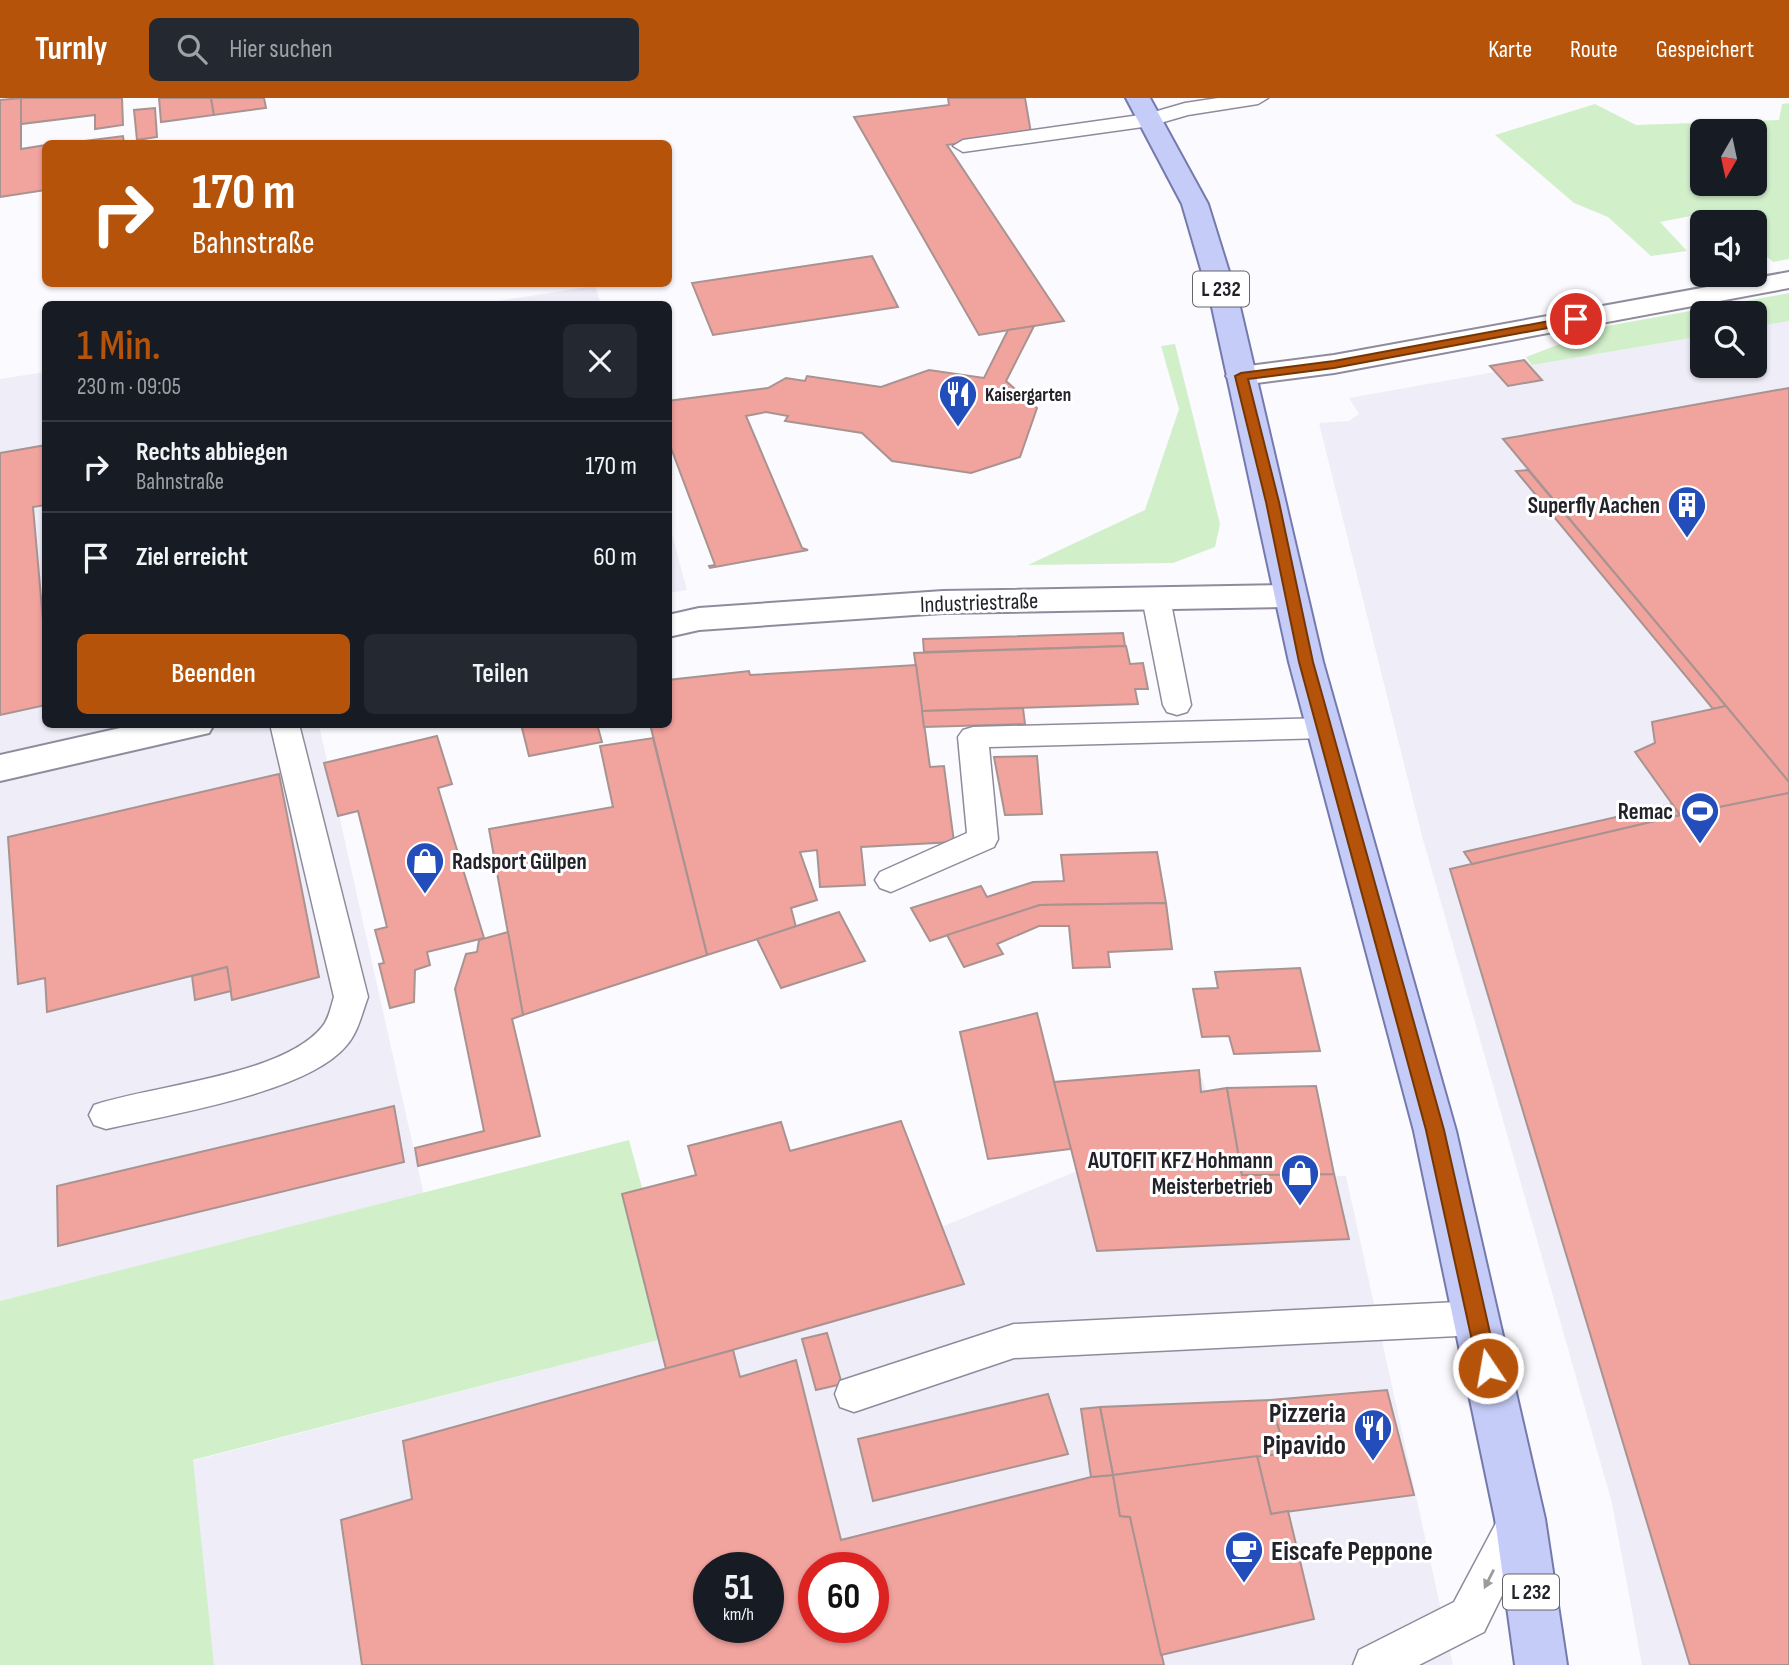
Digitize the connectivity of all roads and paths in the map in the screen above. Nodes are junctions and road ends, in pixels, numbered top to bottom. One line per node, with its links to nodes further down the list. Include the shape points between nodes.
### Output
1 (1258, 98): 2 (lane, via 1185,109)
2 (1144, 109): 3 (lane); 5 (main road, L 232, via 1195,204)
3 (963, 146)
4 (1789, 280): 5 (street, via 1334,364)
5 (1241, 376): 6 (main road, L 232)
6 (1290, 596): 7 (street, Industriestraße); 12 (main road, L 232)
7 (1156, 598): 8 (street, Industriestraße, via 943,602); 9 (lane)
8 (672, 623)
9 (1177, 705)
10 (178, 728): 13 (street)
11 (285, 728): 15 (lane, via 351,997 336,1035 318,1052 287,1069)
12 (1325, 728): 14 (lane, via 972,737 982,839); 16 (main road, L 232, via 1435,1130)
13 (0, 768)
14 (891, 880)
15 (106, 1115)
16 (1478, 1318): 17 (lane, via 1014,1341); 18 (main road, L 232)
17 (854, 1394)
18 (1520, 1518): 19 (lane, one-way to 19, via 1469,1617); 20 (main road, L 232)
19 (1374, 1665)
20 (1541, 1665)

